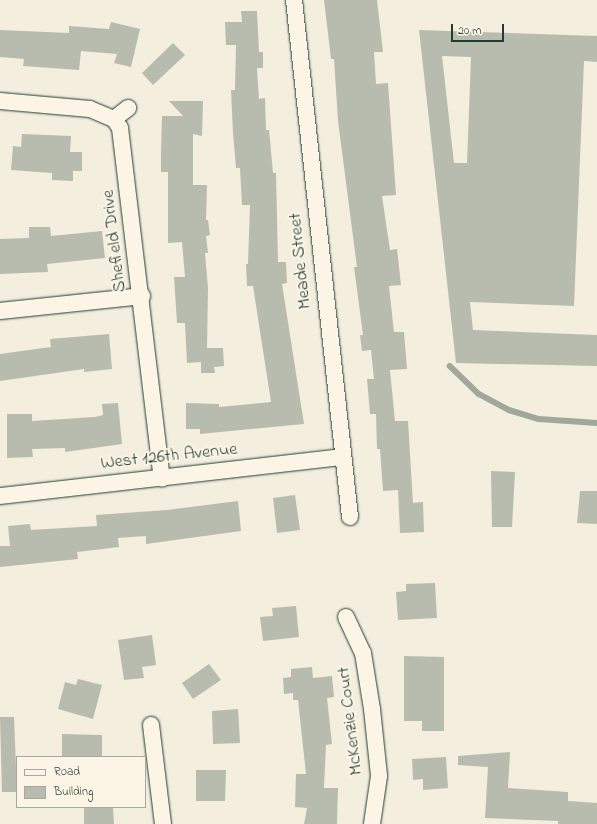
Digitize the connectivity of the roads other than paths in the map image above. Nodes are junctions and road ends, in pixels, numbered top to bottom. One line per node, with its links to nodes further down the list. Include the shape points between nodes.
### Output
1 (294, 0): 7 (street, Meade Street)
2 (0, 101): 4 (street, via 73,106 90,109)
3 (128, 108): 4 (street)
4 (114, 119): 5 (street, Shefield Drive, via 123,138)
5 (142, 296): 6 (street); 8 (street, Shefield Drive)
6 (0, 311)
7 (342, 457): 8 (street, West 126th Avenue); 10 (street, Meade Street)
8 (162, 478): 9 (street, West 126th Avenue)
9 (0, 496)
10 (350, 517)
11 (346, 617): 14 (street, McKenzie Court, via 363,653 372,709 379,776)
12 (151, 724): 13 (street)
13 (163, 824)
14 (372, 824)

